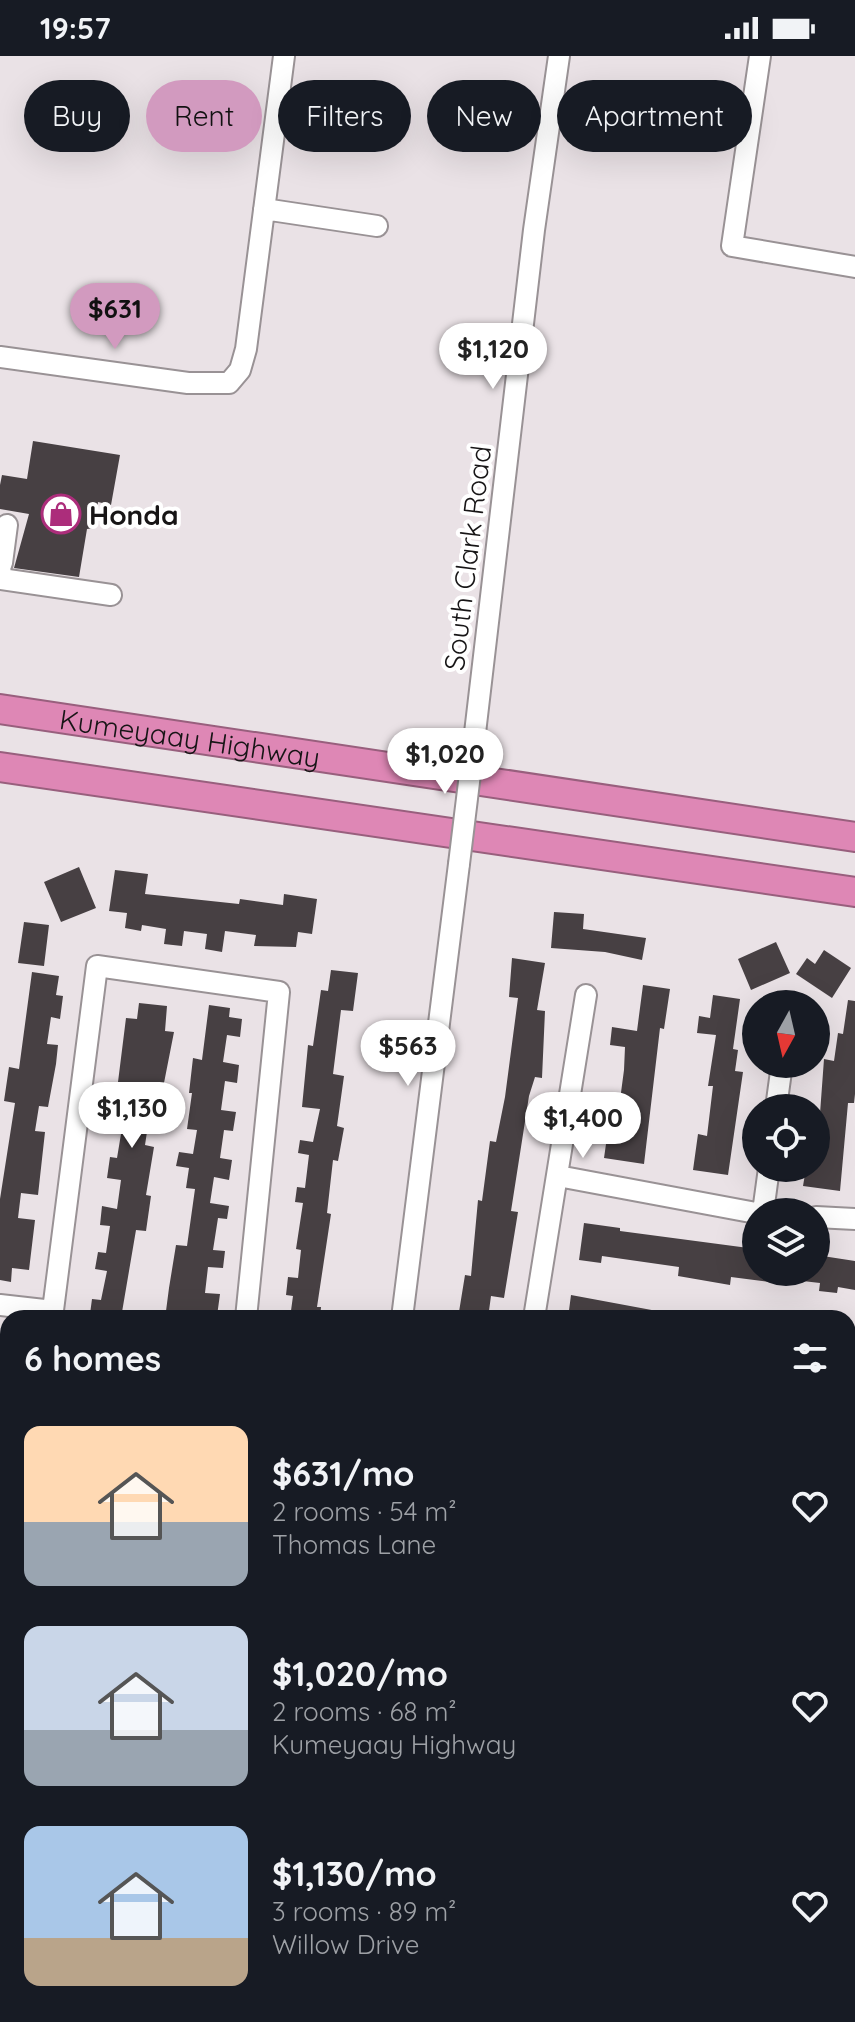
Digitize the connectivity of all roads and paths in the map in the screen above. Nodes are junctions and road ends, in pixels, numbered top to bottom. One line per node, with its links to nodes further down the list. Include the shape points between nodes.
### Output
1 (284, 56): 4 (street)
2 (559, 56): 26 (street, South Clark Road, bridge)
3 (760, 56): 6 (street, via 732,246)
4 (264, 209): 5 (street); 7 (street, via 246,349 240,370 229,383 188,383)
5 (377, 226)
6 (855, 267)
7 (0, 357)
8 (7, 525): 9 (street)
9 (1, 563): 10 (street, via 1,579)
10 (111, 595)
11 (0, 709): 13 (highway, Kumeyaay Highway)
12 (0, 767): 16 (highway, Kumeyaay Highway)
13 (732, 819): 14 (highway, via 792,812); 15 (highway, Kumeyaay Highway)
14 (855, 820)
15 (855, 837)
16 (855, 892)
17 (586, 995): 18 (street)
18 (558, 1176): 19 (street); 27 (street)
19 (742, 1210)
20 (830, 1218): 21 (street)
21 (855, 1219)
22 (0, 1305): 23 (street)
23 (26, 1310)
24 (54, 1310): 25 (street, via 97,966 279,992)
25 (247, 1310)
26 (403, 1310)
27 (535, 1310)
28 (464, 2022): 29 (path)
29 (536, 2022)

